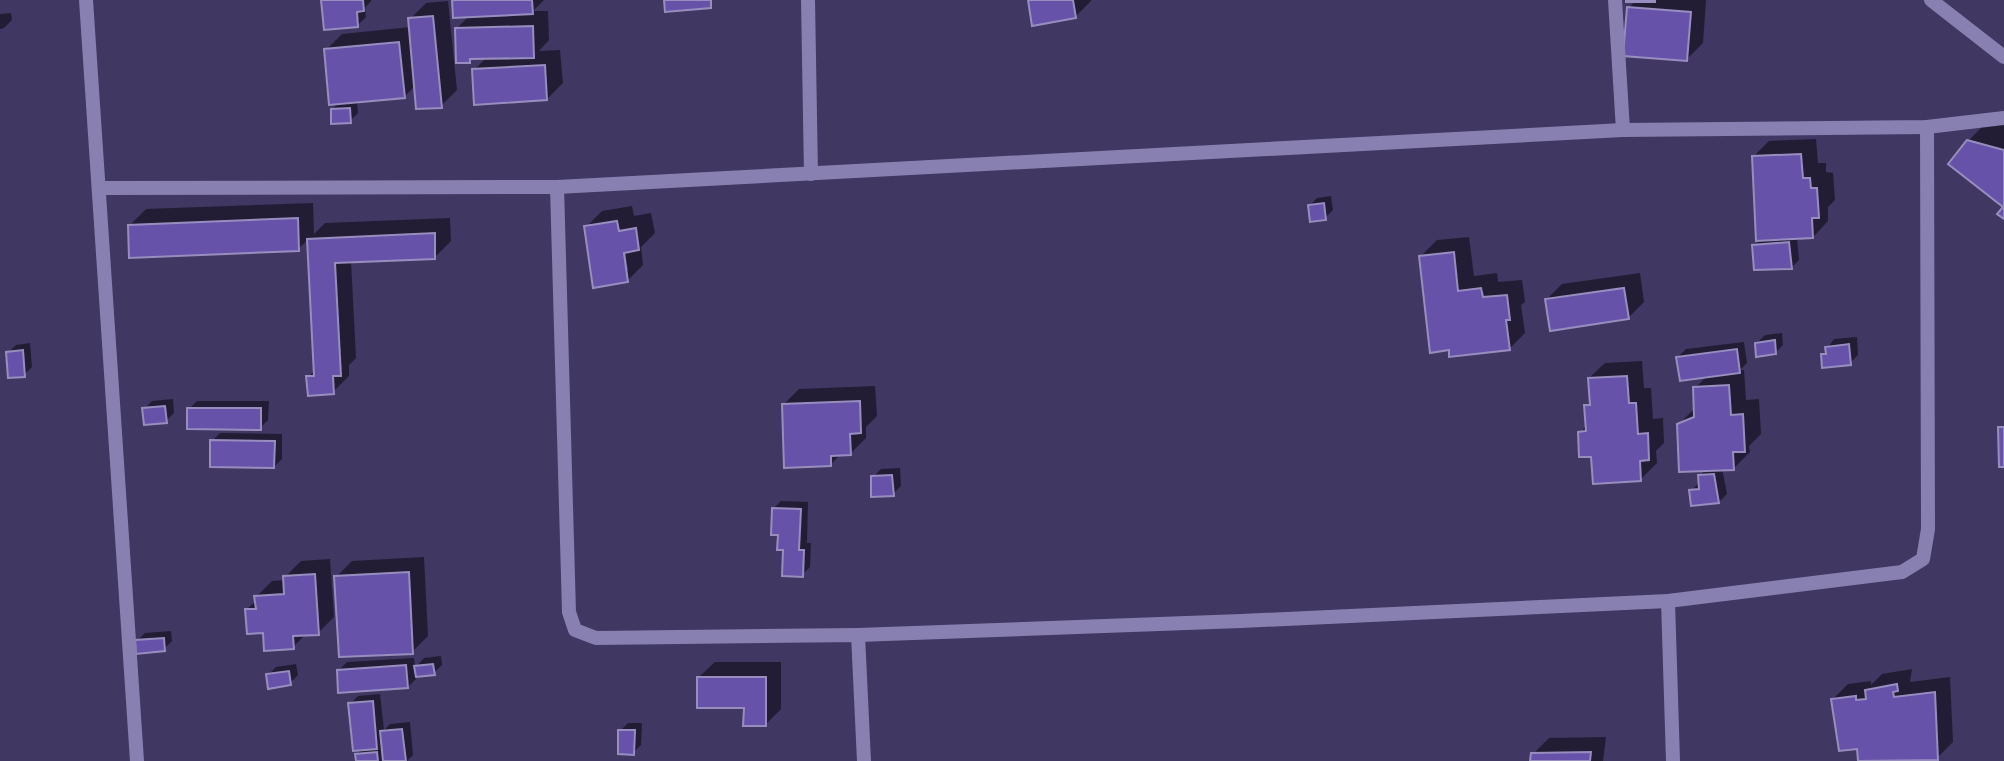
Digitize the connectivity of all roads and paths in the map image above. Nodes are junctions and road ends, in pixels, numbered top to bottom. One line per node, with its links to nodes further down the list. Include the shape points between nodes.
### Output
1 (86, 0): 11 (street)
2 (808, 0): 9 (street)
3 (1615, 0): 8 (street)
4 (1931, 0): 5 (street)
5 (2004, 57)
6 (2004, 118): 7 (street)
7 (1927, 127): 8 (street); 12 (street, via 1928,529 1923,559 1902,572)
8 (1623, 130): 9 (street)
9 (811, 174): 10 (street)
10 (557, 187): 11 (street); 13 (street, via 569,612 575,630 596,638)
11 (100, 188): 14 (street)
12 (1668, 601): 13 (street); 16 (street)
13 (858, 635): 15 (street)
14 (137, 761)
15 (863, 761)
16 (1674, 761)

